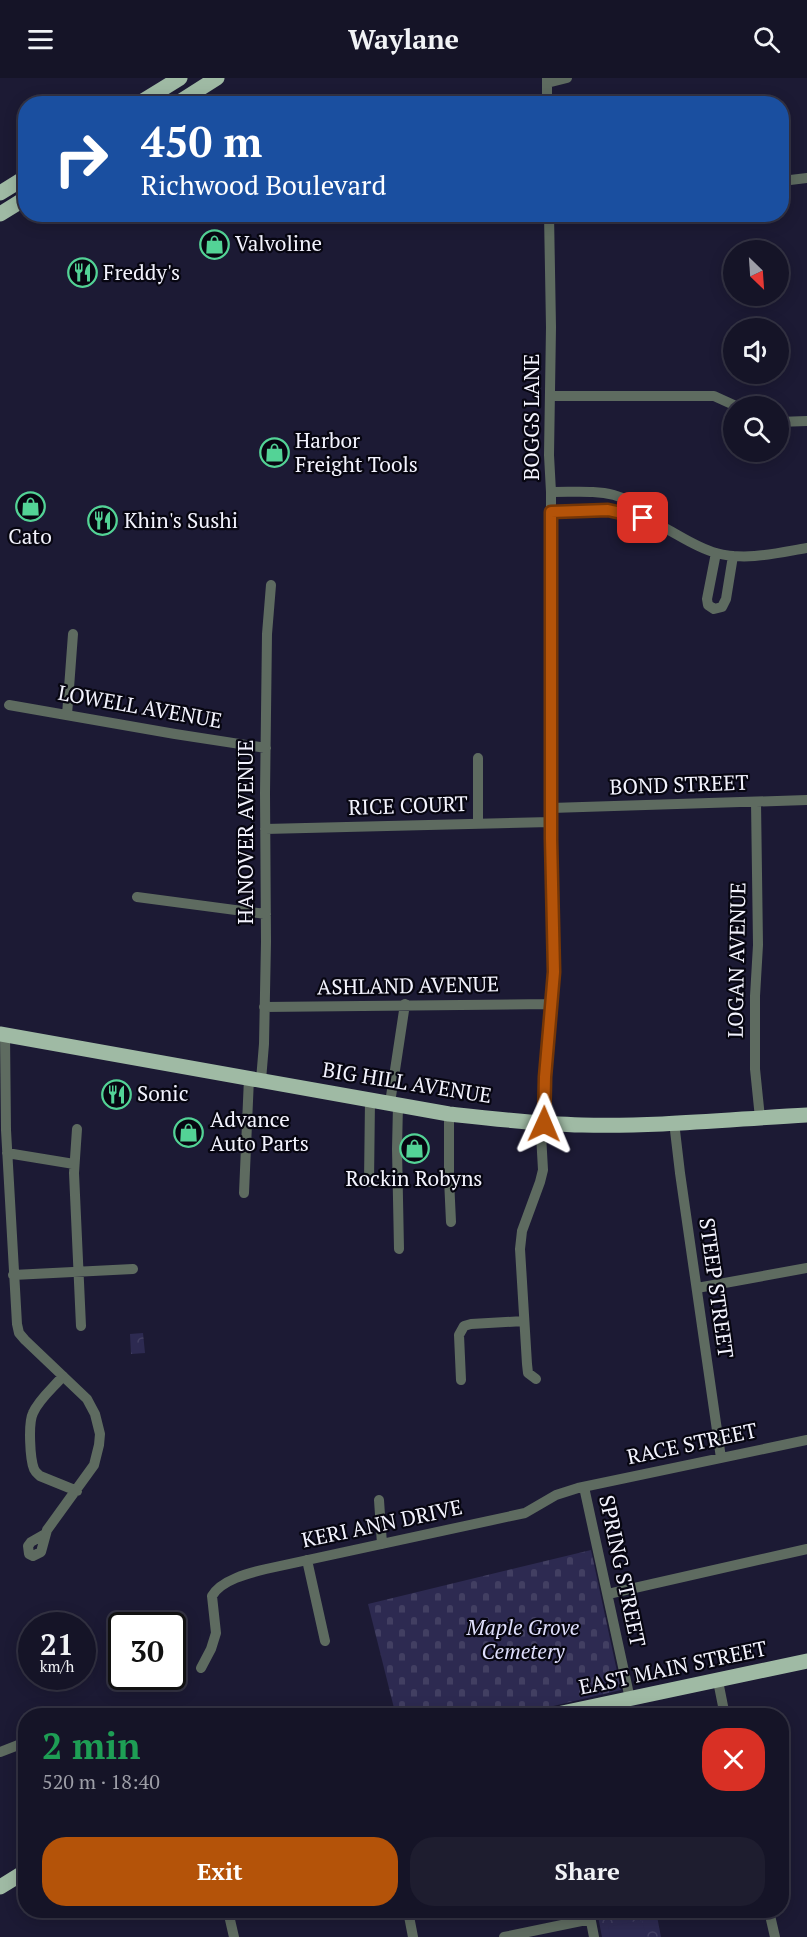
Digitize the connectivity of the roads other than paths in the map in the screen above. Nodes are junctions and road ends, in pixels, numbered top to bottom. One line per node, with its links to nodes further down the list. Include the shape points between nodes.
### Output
1 (180, 78): 5 (main road)
2 (217, 78): 6 (main road)
3 (567, 78): 4 (street)
4 (547, 80): 7 (street)
5 (151, 96)
6 (189, 96)
7 (547, 96)
8 (807, 178): 9 (street)
9 (789, 180)
10 (18, 182): 11 (main road)
11 (1, 193)
12 (18, 203): 13 (main road)
13 (0, 214)
14 (549, 222): 15 (street, BOGGS LANE)
15 (550, 396): 16 (street, via 714,396); 19 (street, BOGGS LANE)
16 (723, 400)
17 (807, 421): 18 (street)
18 (789, 422)
19 (551, 492): 20 (street, BOGGS LANE); 21 (street, via 618,495 636,503)
20 (551, 512): 21 (street, via 622,512); 33 (street, BOGGS LANE)
21 (664, 528): 23 (street)
22 (807, 548): 24 (street)
23 (716, 553): 24 (street); 24 (street, via 707,599 714,609 722,607 726,599)
24 (733, 556)
25 (271, 585): 29 (street, HANOVER AVENUE)
26 (73, 634): 28 (street)
27 (9, 705): 28 (street, LOWELL AVENUE)
28 (67, 715): 29 (street, LOWELL AVENUE)
29 (266, 748): 36 (street, HANOVER AVENUE)
30 (478, 758): 35 (street)
31 (807, 800): 32 (street, BOND STREET)
32 (756, 802): 33 (street, BOND STREET); 48 (street, LOGAN AVENUE, via 759,903 755,1059)
33 (551, 808): 34 (street, BOGGS LANE)
34 (551, 822): 35 (street, RICE COURT); 40 (street, BOGGS LANE)
35 (478, 824): 36 (street, RICE COURT)
36 (265, 829): 38 (street, HANOVER AVENUE)
37 (136, 897): 38 (street)
38 (266, 914): 41 (street, HANOVER AVENUE)
39 (405, 1004): 40 (street, ASHLAND AVENUE); 41 (street, ASHLAND AVENUE); 45 (street)
40 (551, 1004): 50 (street, BOGGS LANE)
41 (264, 1007): 43 (street, HANOVER AVENUE)
42 (2, 1034): 43 (main road, BIG HILL AVENUE); 52 (street, BIG HILL AVENUE)
43 (255, 1079): 44 (main road, BIG HILL AVENUE); 55 (street, HANOVER AVENUE)
44 (370, 1100): 45 (main road, BIG HILL AVENUE); 54 (street)
45 (394, 1104): 46 (main road, BIG HILL AVENUE); 57 (street)
46 (449, 1114): 50 (main road, BIG HILL AVENUE); 56 (street)
47 (807, 1115): 48 (main road, BIG HILL AVENUE)
48 (760, 1118): 49 (main road, BIG HILL AVENUE)
49 (674, 1122): 50 (main road, BIG HILL AVENUE); 62 (street, STEEP STREET)
50 (544, 1124): 63 (street, BOGGS LANE, via 542,1176 520,1237)
51 (76, 1129): 53 (street)
52 (7, 1153): 53 (street); 61 (street, BIG HILL AVENUE)
53 (74, 1164): 60 (street)
54 (369, 1182)
55 (244, 1193)
56 (451, 1222)
57 (399, 1249)
58 (807, 1268): 62 (street)
59 (133, 1269): 60 (street)
60 (78, 1272): 61 (street); 64 (street)
61 (13, 1275): 65 (street, BIG HILL AVENUE, via 19,1332)
62 (697, 1288): 69 (street, STEEP STREET)
63 (524, 1321): 66 (street, BOGGS LANE, via 527,1369); 67 (street, via 464,1326 459,1335)
64 (81, 1326)
65 (63, 1376): 71 (street, BIG HILL AVENUE, via 92,1405 98,1424 99,1445 94,1465); 71 (street, via 32,1414 33,1464 40,1476)
66 (536, 1379)
67 (460, 1380)
68 (807, 1440): 69 (street, RACE STREET)
69 (721, 1458): 70 (street, RACE STREET)
70 (584, 1487): 74 (street, KERI ANN DRIVE, via 556,1495 525,1513); 77 (street, SPRING STREET)
71 (77, 1491): 73 (street, BIG HILL AVENUE)
72 (379, 1500): 74 (street)
73 (45, 1534)
74 (382, 1544): 76 (street, KERI ANN DRIVE)
75 (807, 1549): 77 (street)
76 (307, 1560): 78 (street); 80 (street, KERI ANN DRIVE, via 256,1572 215,1591 212,1596 216,1632)
77 (608, 1594): 82 (street, SPRING STREET)
78 (325, 1641)
79 (807, 1661): 81 (main road, EAST MAIN STREET)
80 (201, 1668)
81 (718, 1681): 82 (main road, EAST MAIN STREET); 84 (street)
82 (630, 1699): 83 (main road, EAST MAIN STREET)
83 (587, 1708)
84 (723, 1708)
85 (18, 1745): 86 (street)
86 (0, 1752)
87 (18, 1876): 88 (main road)
88 (0, 1887)
89 (230, 1918): 94 (street)
90 (409, 1918): 95 (street)
91 (578, 1918): 96 (street)
92 (591, 1918): 97 (street)
93 (771, 1918): 98 (street)
94 (234, 1937)
95 (413, 1937)
96 (504, 1937)
97 (594, 1937)
98 (776, 1937)

